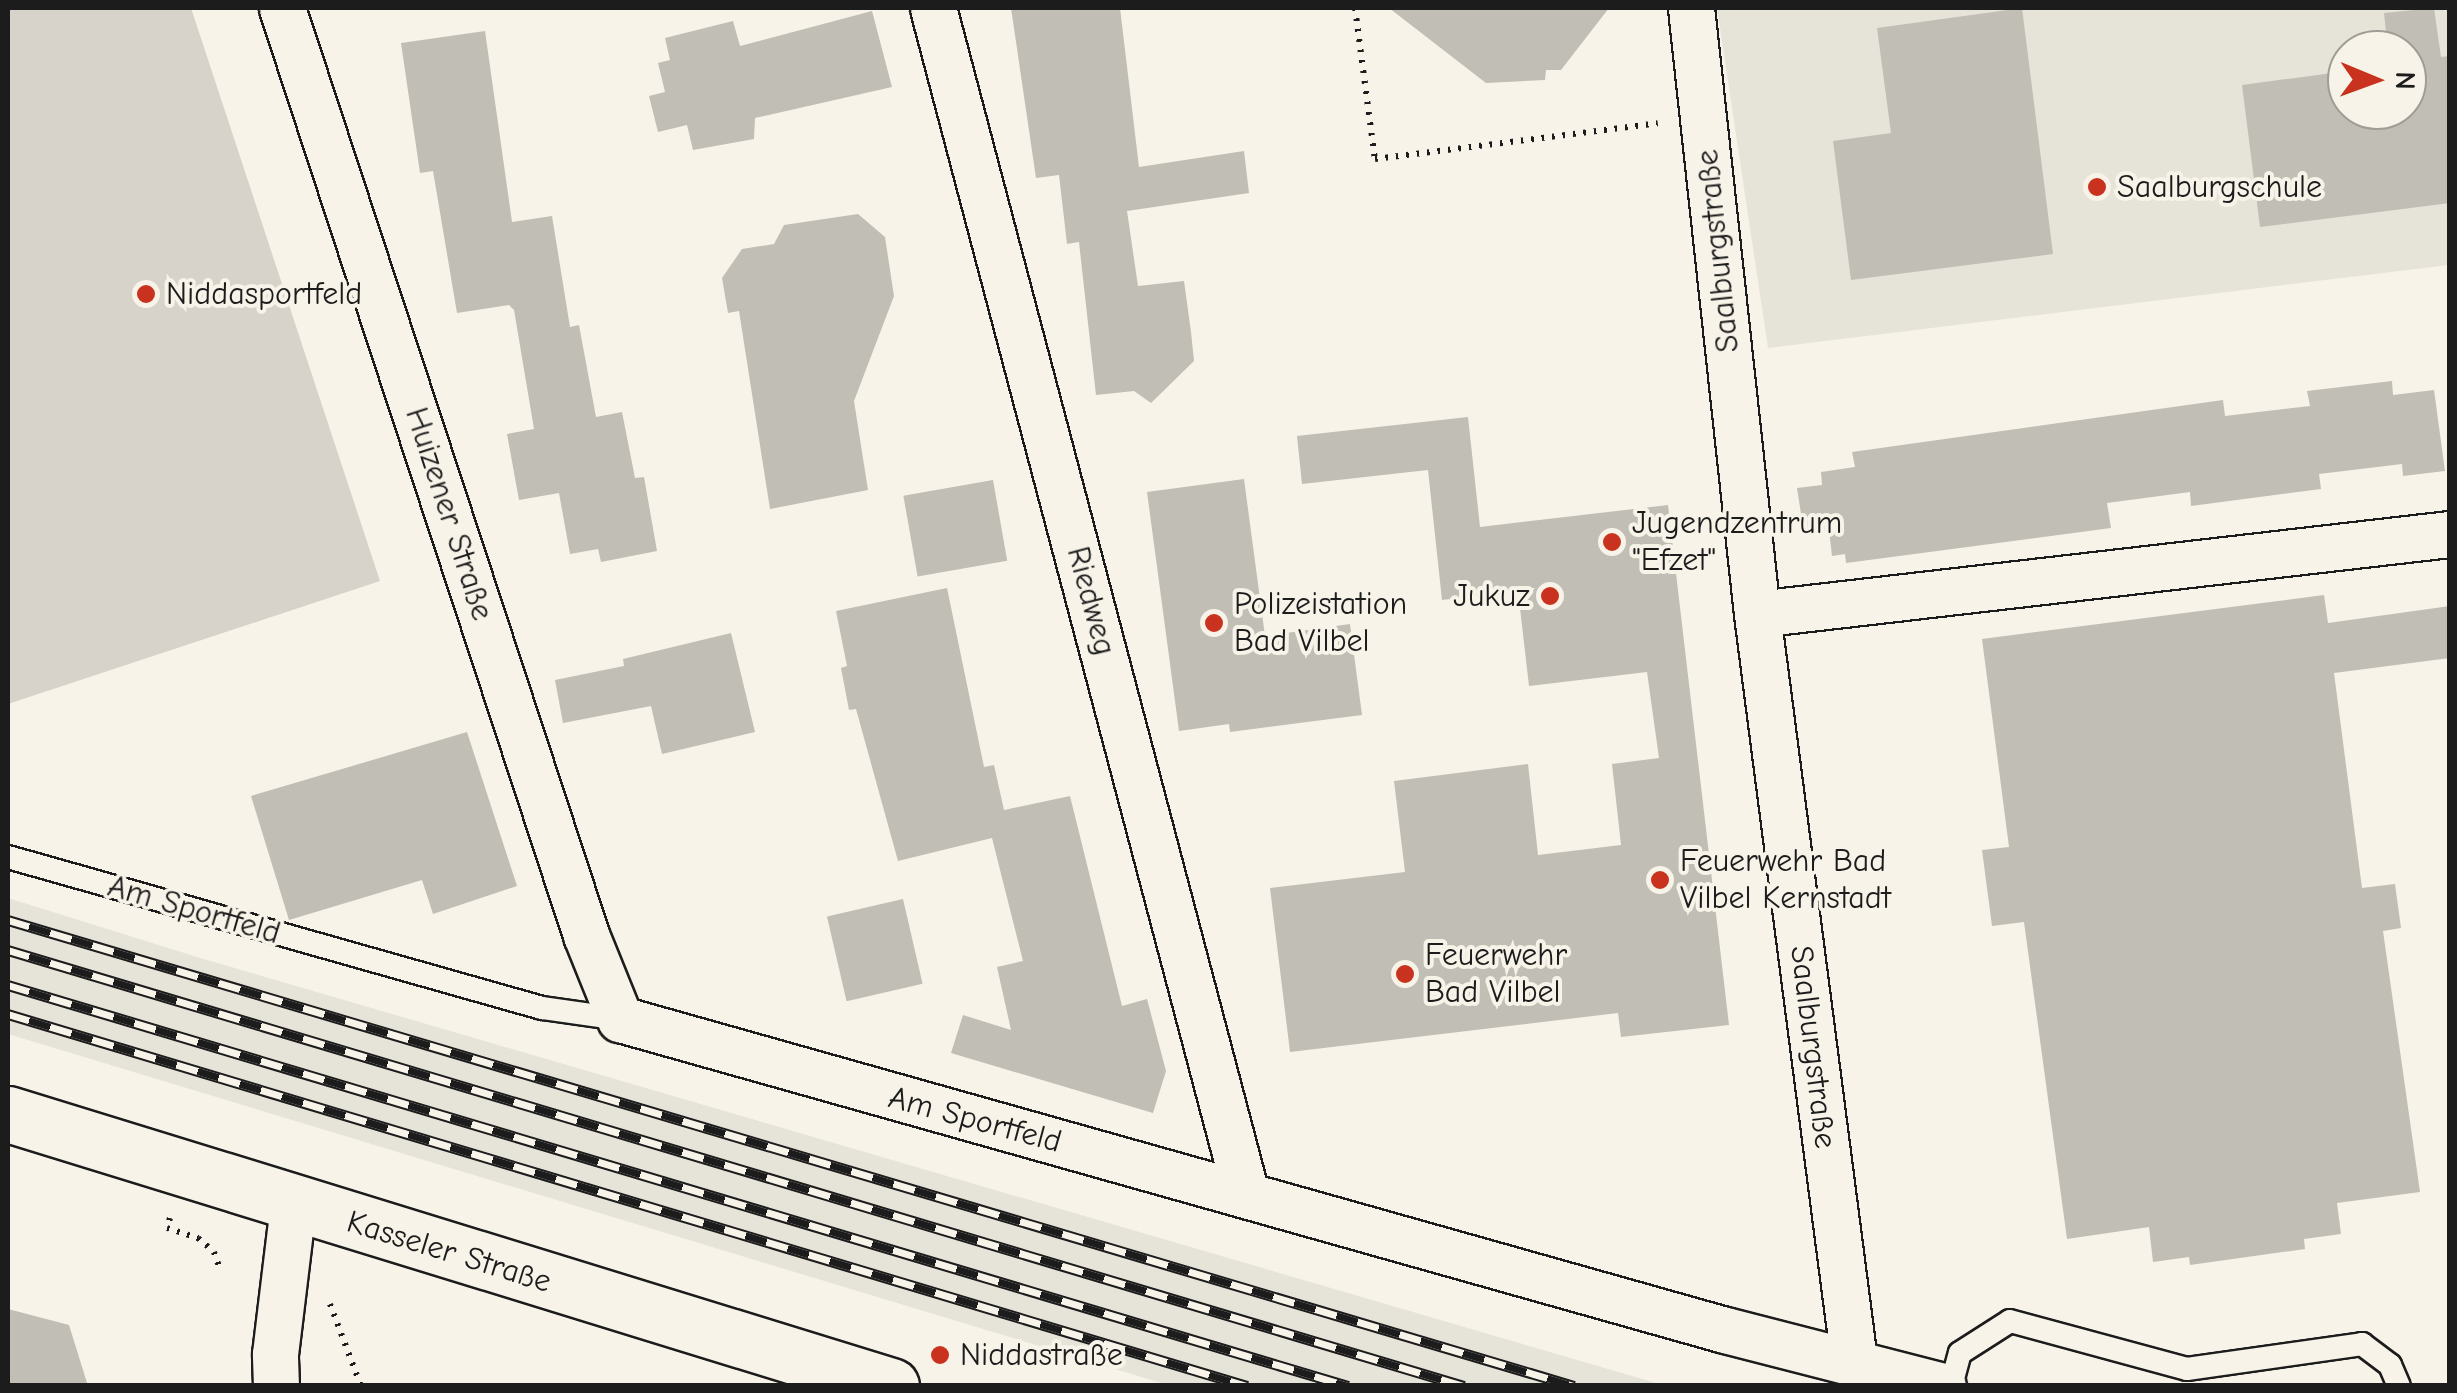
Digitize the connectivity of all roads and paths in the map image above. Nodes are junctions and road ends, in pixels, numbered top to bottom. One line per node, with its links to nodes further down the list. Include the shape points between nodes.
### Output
1 (282, 8): 9 (street, Huizener Straße, via 586,935)
2 (933, 8): 11 (street, Riedweg)
3 (1355, 8): 5 (path, via 1374,159)
4 (1690, 8): 5 (street, Saalburgstraße)
5 (1704, 118): 7 (street, Saalburgstraße)
6 (2450, 534): 7 (street)
7 (1757, 614): 14 (street, Saalburgstraße)
8 (8, 857): 9 (lane, Am Sportfeld, via 542,1008)
9 (620, 1019): 11 (street, Am Sportfeld)
10 (8, 1114): 12 (main road, Kasseler Straße)
11 (1246, 1194): 14 (street, Am Sportfeld)
12 (292, 1205): 15 (street); 17 (main road, Kasseler Straße)
13 (326, 1294): 16 (path)
14 (1854, 1361): 18 (street, Am Sportfeld)
15 (276, 1386)
16 (361, 1386)
17 (891, 1386)
18 (1943, 1386)
19 (1951, 1386): 20 (lane, via 1960,1354 2010,1321 2187,1369 2362,1344 2390,1364)
20 (2399, 1386)

